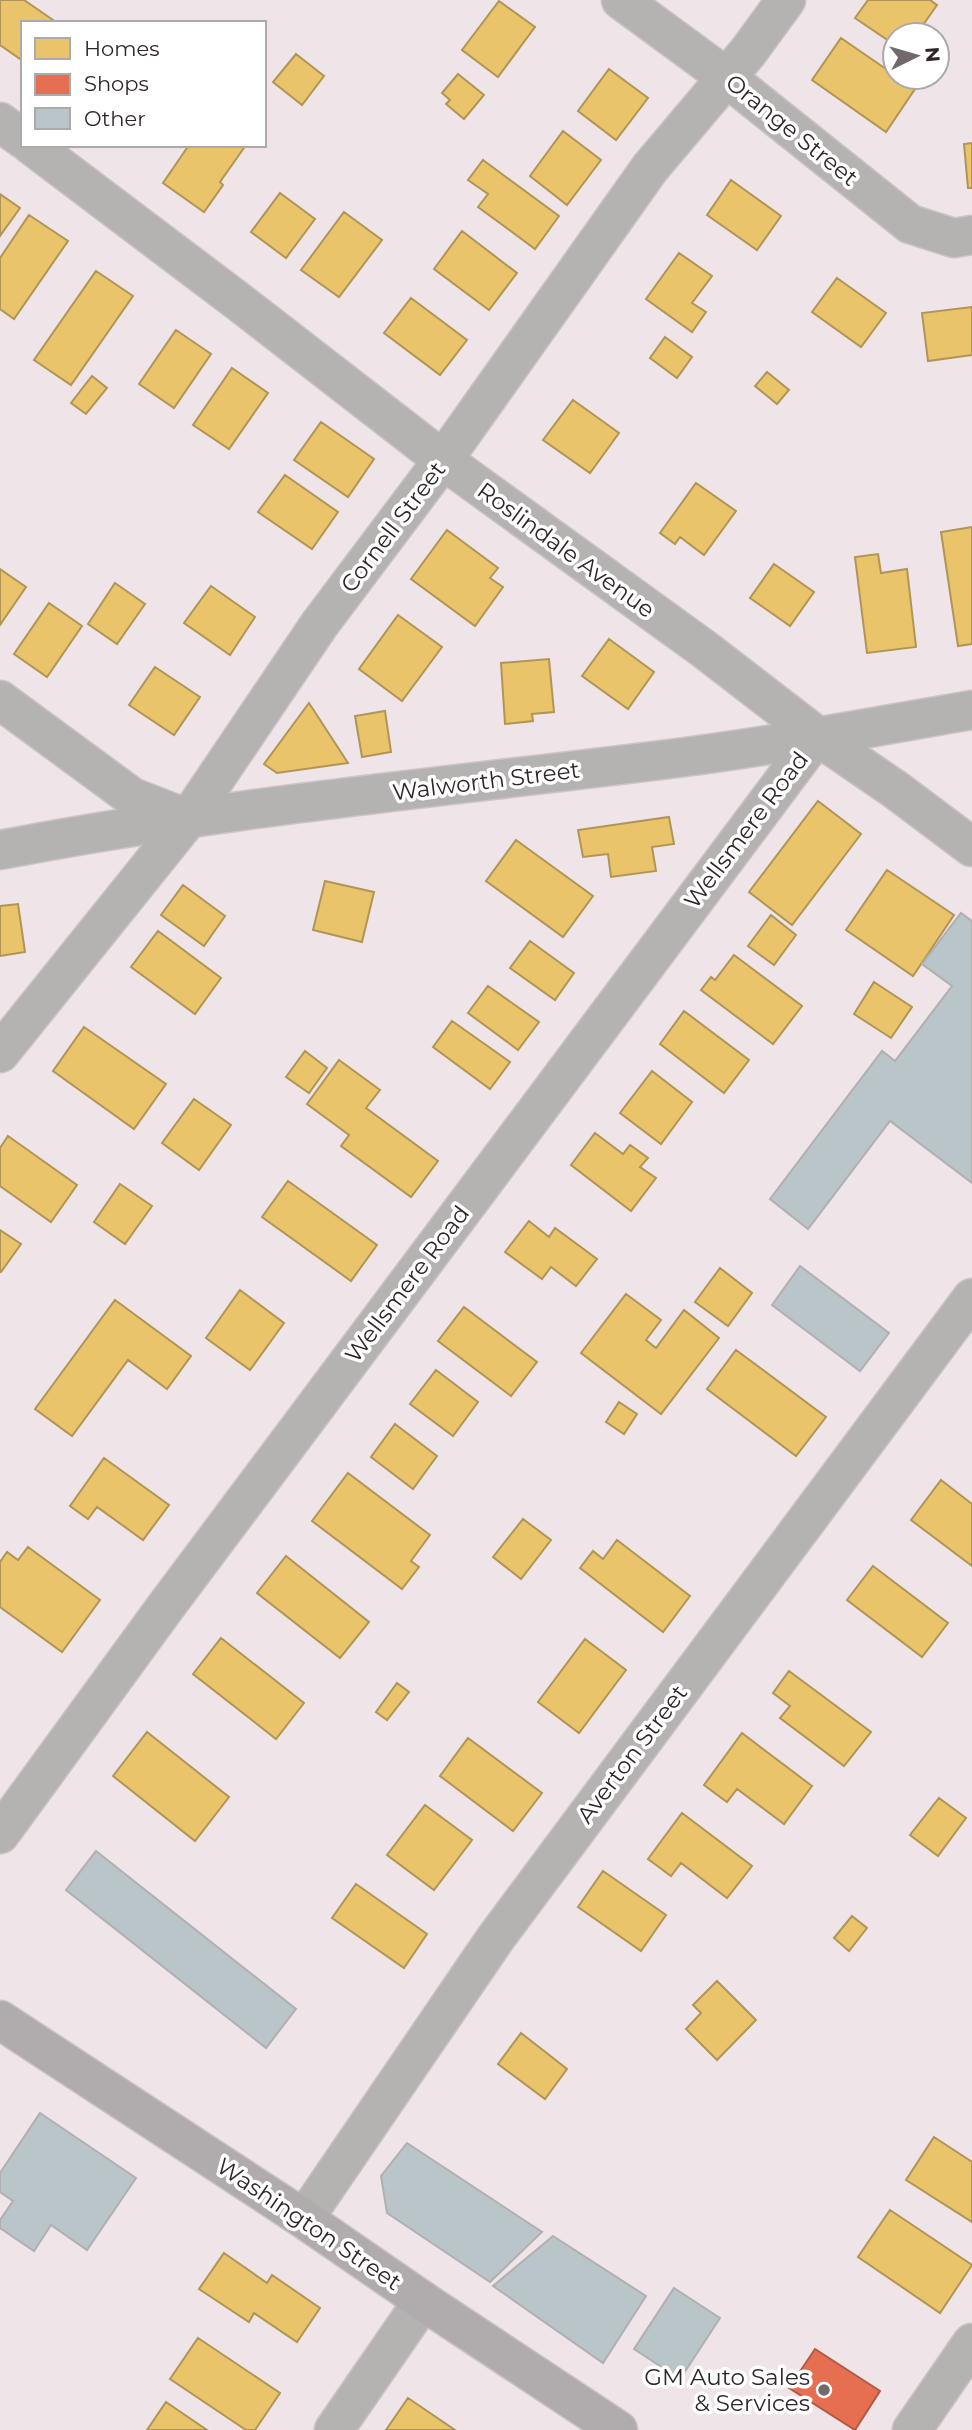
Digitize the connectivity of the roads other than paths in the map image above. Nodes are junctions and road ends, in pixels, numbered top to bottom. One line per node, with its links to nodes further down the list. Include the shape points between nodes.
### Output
1 (621, 0): 3 (street, Orange Street)
2 (786, 0): 3 (street, Cornell Street)
3 (726, 77): 7 (street, Orange Street, via 910,224 954,238); 8 (street, Cornell Street, via 650,168)
4 (0, 122): 5 (street)
5 (21, 138)
6 (34, 147): 8 (street, Roslindale Avenue)
7 (972, 235)
8 (443, 460): 11 (street, Roslindale Avenue); 12 (street, Cornell Street, via 319,625)
9 (0, 701): 12 (street, via 132,797)
10 (972, 710): 11 (street, Walworth Street)
11 (817, 736): 12 (street, Walworth Street, via 689,757); 13 (street, Roslindale Avenue); 17 (street, Wellsmere Road)
12 (188, 819): 14 (street, Walworth Street); 15 (street, Cornell Street)
13 (972, 847)
14 (0, 850)
15 (0, 1053)
16 (972, 1298): 19 (street, Averton Street, via 495,1939)
17 (0, 1834)
18 (0, 2020): 19 (main road, Washington Street)
19 (304, 2219): 20 (main road, Washington Street)
20 (423, 2301): 22 (street); 23 (main road, Washington Street)
21 (972, 2343): 24 (street)
22 (334, 2430)
23 (618, 2430)
24 (912, 2430)

